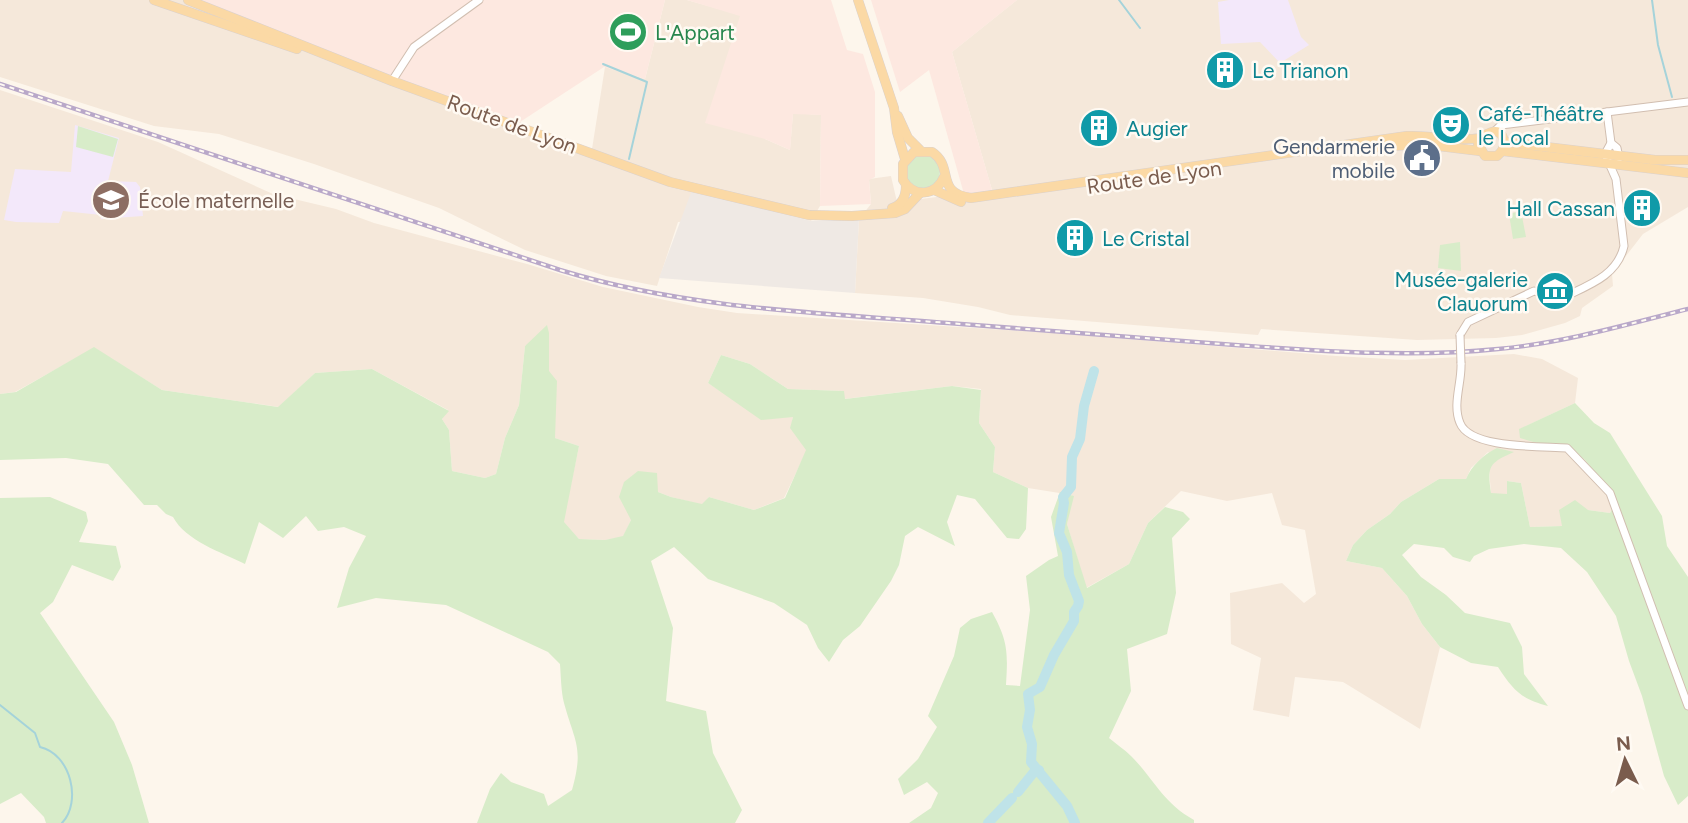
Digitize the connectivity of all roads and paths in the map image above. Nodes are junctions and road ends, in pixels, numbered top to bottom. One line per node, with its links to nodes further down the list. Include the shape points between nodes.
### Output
1 (154, 0): 5 (main road, Route de Lyon)
2 (188, 0): 5 (main road, Route de Lyon)
3 (479, 0): 5 (street, via 414,47)
4 (858, 0): 7 (main road)
5 (392, 80): 18 (main road, Route de Lyon)
6 (1688, 102): 8 (street)
7 (894, 108): 12 (main road, via 908,138); 14 (main road)
8 (1607, 112): 10 (street, via 1514,125); 11 (street)
9 (1480, 138): 10 (main road, via 1483,133); 13 (main road); 21 (main road, Route de Lyon, via 1380,139 971,198 955,193)
10 (1501, 140): 13 (main road, via 1497,156); 15 (main road)
11 (1611, 143): 15 (street); 16 (street)
12 (920, 150): 14 (main road); 21 (main road, via 937,155 944,165)
13 (1480, 151): 23 (main road, Route de Lyon, via 1422,144 1341,149 975,203)
14 (905, 159): 22 (main road, via 902,175)
15 (1606, 159): 16 (main road); 20 (street)
16 (1619, 160): 17 (main road); 19 (main road); 20 (street)
17 (1688, 160)
18 (633, 167): 22 (main road, via 823,211 898,206); 24 (main road, via 670,182 809,215 895,213)
19 (1688, 173)
20 (1615, 176): 25 (street, bridge, via 1624,246 1609,274 1560,299 1534,291 1468,322 1460,335 1457,404 1460,425 1472,437 1567,448 1610,493)
21 (944, 177): 23 (main road)
22 (906, 185): 24 (main road)
23 (934, 190): 24 (main road)
24 (920, 193)
25 (1688, 706)

